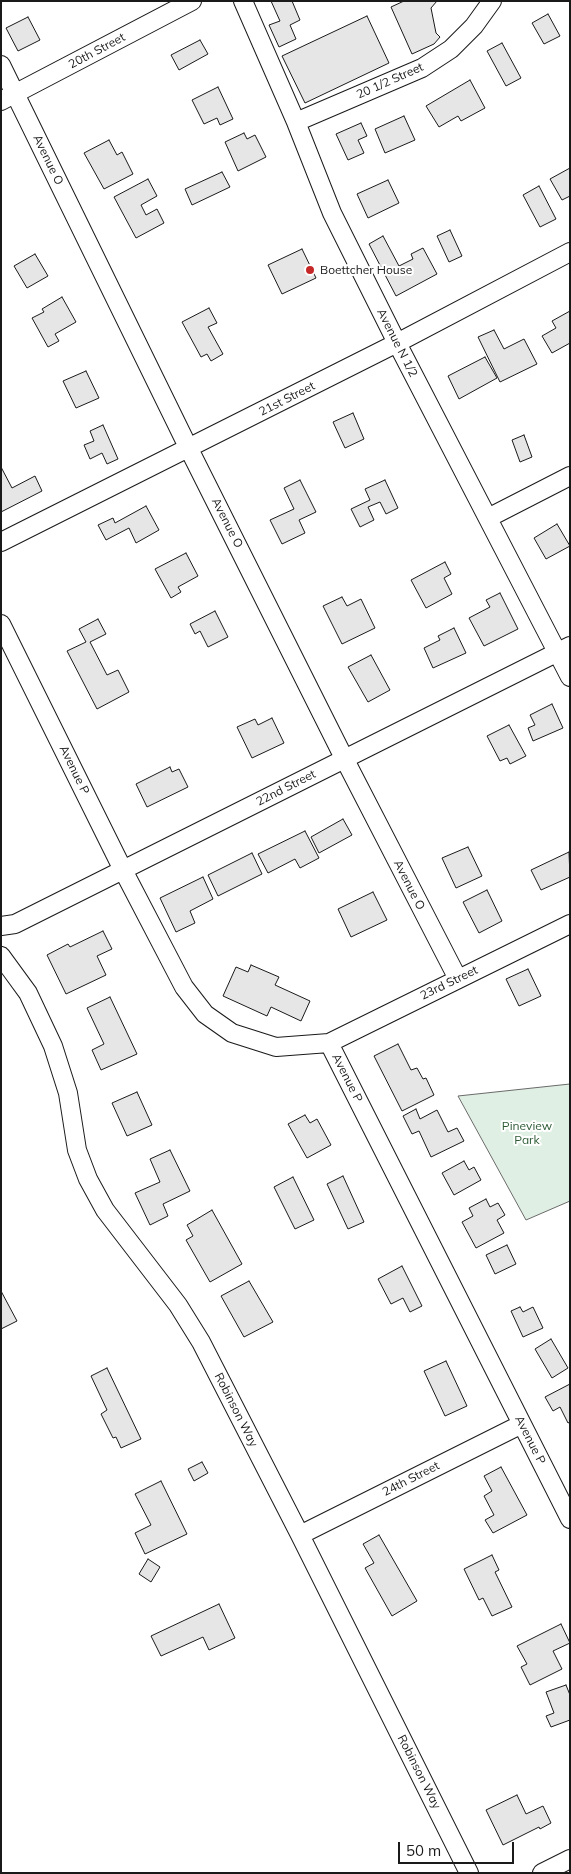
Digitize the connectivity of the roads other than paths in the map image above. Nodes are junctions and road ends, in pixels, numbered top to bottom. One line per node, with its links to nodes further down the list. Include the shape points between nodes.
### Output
1 (192, 1): 5 (street, 20th Street)
2 (242, 1): 6 (street, Avenue N 1/2)
3 (492, 1): 6 (street, 20 1/2 Street, via 474,26 451,49 422,68)
4 (1, 65): 5 (street, Avenue O)
5 (8, 97): 9 (street, Avenue O)
6 (296, 122): 8 (street, Avenue N 1/2, via 332,213)
7 (570, 252): 8 (street, 21st Street)
8 (397, 343): 9 (street, 21st Street); 11 (street, Avenue N 1/2)
9 (189, 449): 12 (street, 21st Street); 16 (street, Avenue O)
10 (570, 476): 11 (street)
11 (488, 518): 14 (street, Avenue N 1/2)
12 (1, 542)
13 (1, 624): 17 (street, Avenue P)
14 (564, 649): 15 (street, Avenue N 1/2); 16 (street, 22nd Street)
15 (570, 677)
16 (344, 758): 17 (street, 22nd Street); 21 (street, Avenue O)
17 (123, 870): 19 (street, 22nd Street, via 15,924); 22 (street, Avenue P, via 184,988 205,1014 232,1034 276,1048)
18 (570, 924): 21 (street, 23rd Street)
19 (1, 926)
20 (1, 956): 25 (street, Robinson Way, via 28,993 53,1046 68,1093 77,1150 88,1179 105,1210 178,1305 201,1342)
21 (458, 979): 22 (street, 23rd Street)
22 (329, 1043): 23 (street, Avenue P)
23 (522, 1424): 24 (street, Avenue P); 25 (street, 24th Street)
24 (570, 1519)
25 (300, 1535): 27 (street, Robinson Way)
26 (570, 1859): 28 (street)
27 (469, 1873)
28 (542, 1873)

